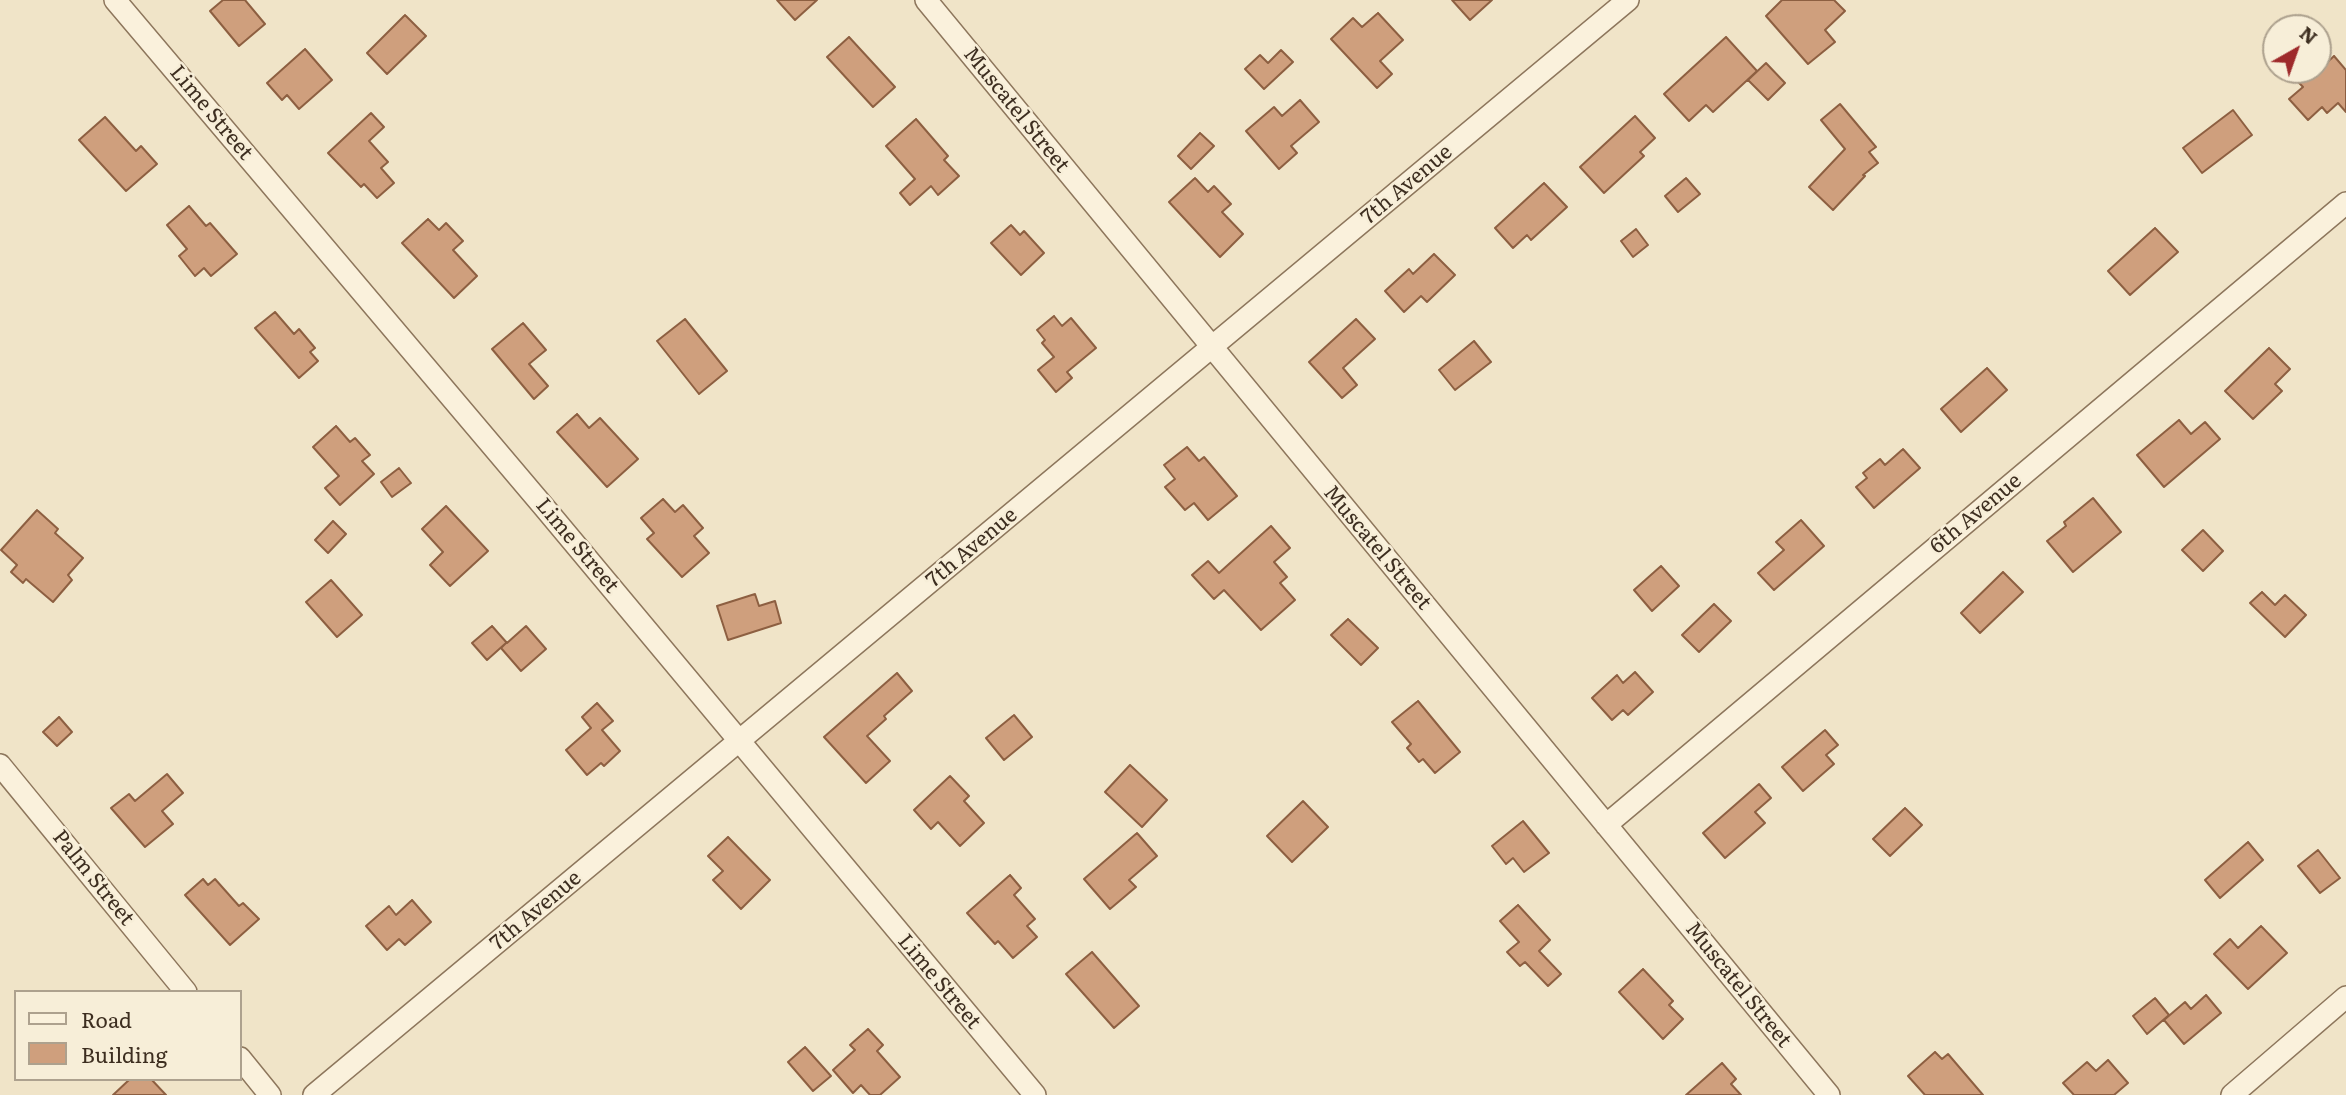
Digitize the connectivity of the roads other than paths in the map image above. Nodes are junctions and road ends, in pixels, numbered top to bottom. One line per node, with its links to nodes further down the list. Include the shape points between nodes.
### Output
1 (115, 0): 6 (street, Lime Street)
2 (926, 0): 5 (street, Muscatel Street)
3 (1628, 0): 5 (street, 7th Avenue)
4 (2346, 203): 8 (street, 6th Avenue)
5 (1212, 348): 6 (street, 7th Avenue); 8 (street, Muscatel Street)
6 (738, 742): 13 (street, 7th Avenue); 14 (street, Lime Street)
7 (0, 765): 9 (street, Palm Street)
8 (1606, 825): 15 (street, Muscatel Street)
9 (184, 990)
10 (2346, 997): 16 (street)
11 (242, 1060): 12 (street)
12 (270, 1095)
13 (314, 1095)
14 (1035, 1095)
15 (1829, 1095)
16 (2232, 1095)

